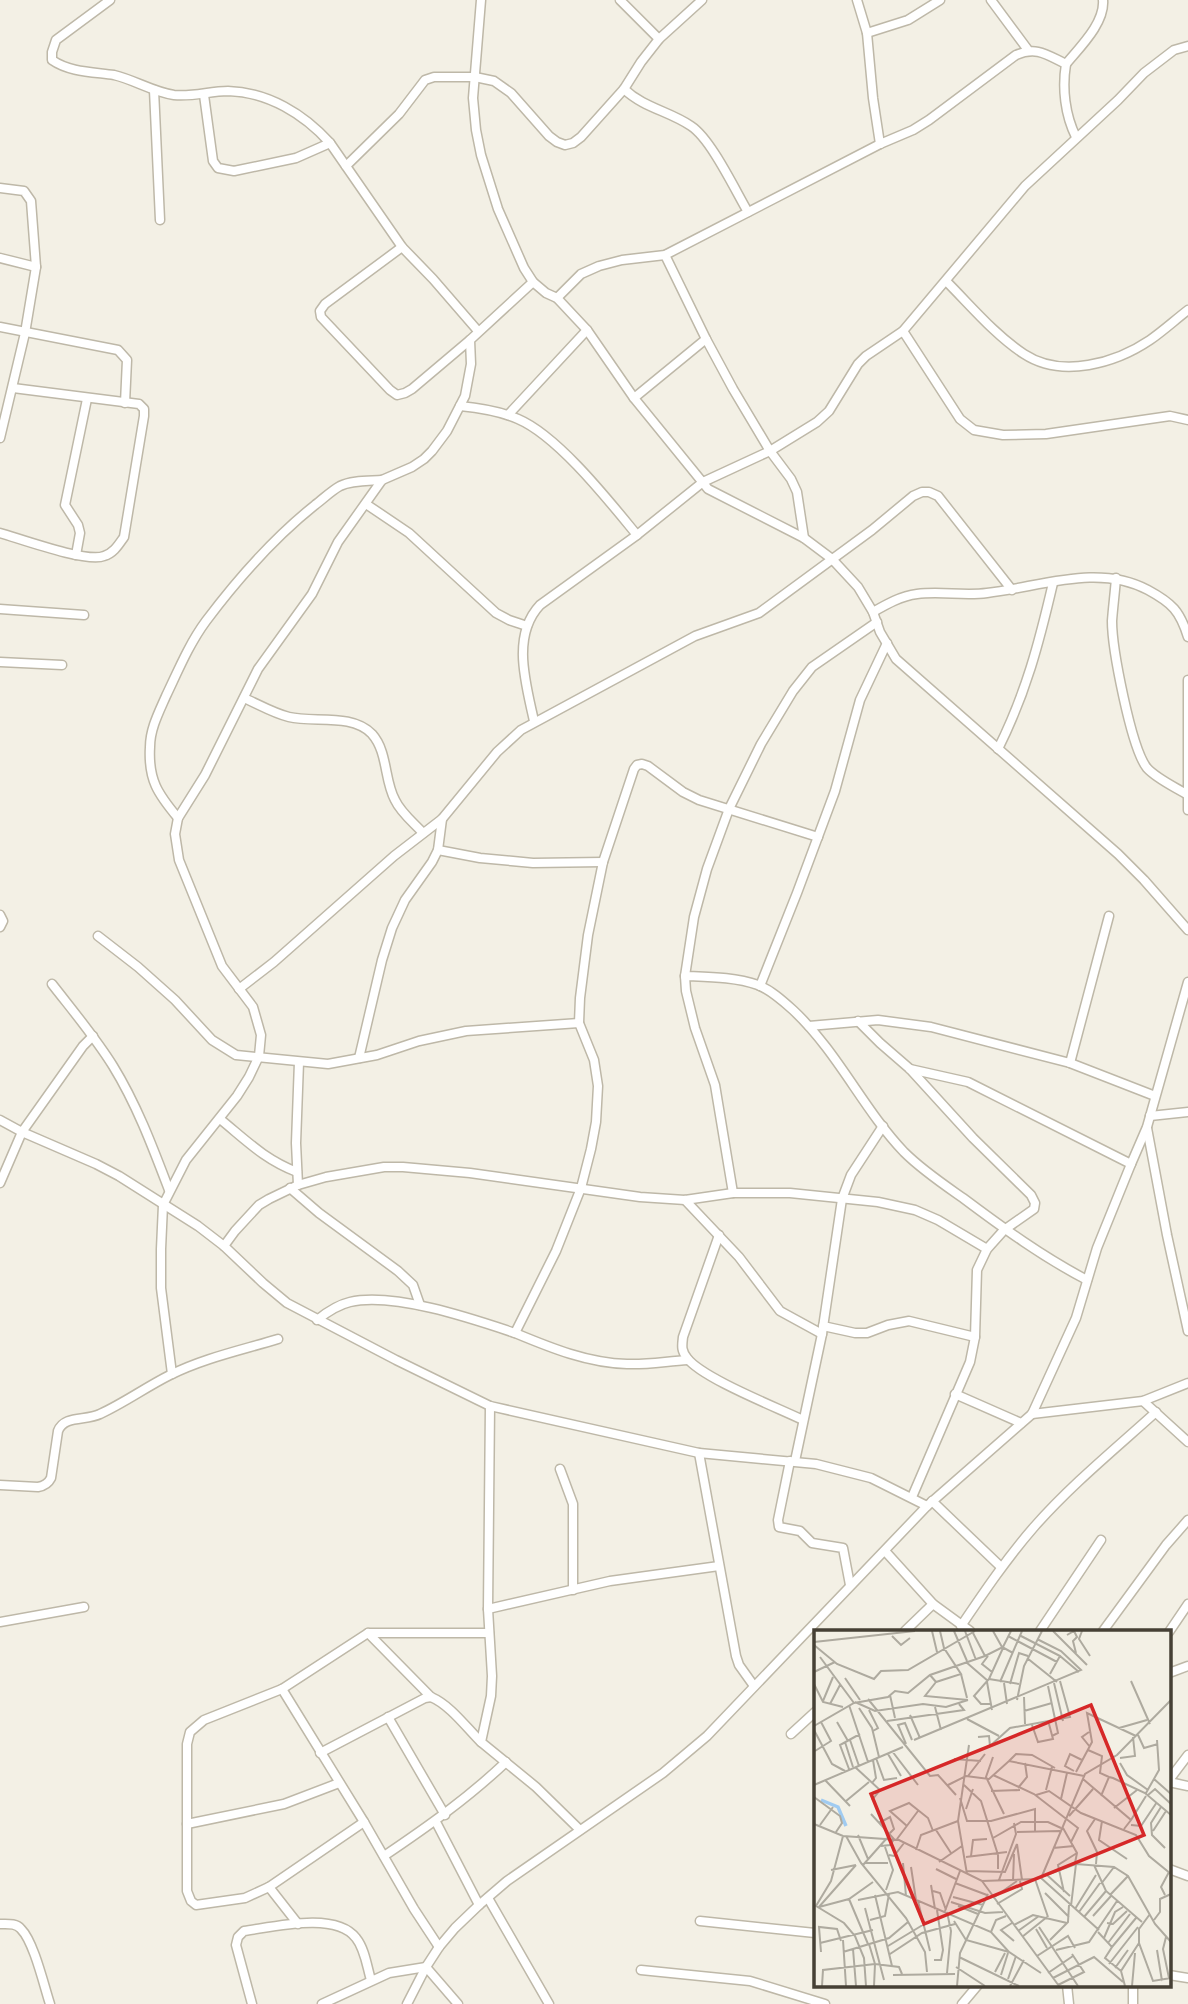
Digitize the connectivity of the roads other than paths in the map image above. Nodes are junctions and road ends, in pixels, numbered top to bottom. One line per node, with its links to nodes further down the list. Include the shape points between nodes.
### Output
1 (110, 0): 16 (street, via 56,40 52,60 70,68 130,79)
2 (481, 0): 14 (street)
3 (620, 0): 10 (street)
4 (702, 0): 10 (street)
5 (857, 0): 9 (street)
6 (940, 0): 9 (street, via 908,20)
7 (991, 0): 12 (street)
8 (1103, 0): 13 (street, via 1097,23)
9 (867, 33): 20 (street)
10 (659, 39): 15 (street)
11 (1188, 46): 18 (street, via 1159,60)
12 (1028, 50): 13 (street); 20 (street, via 921,125)
13 (1066, 64): 18 (street, via 1068,118)
14 (475, 77): 15 (street, via 502,86 549,136 565,145 580,137); 21 (street, via 425,80 399,114); 30 (street, via 473,98 481,155 502,219)
15 (624, 89): 23 (street, via 645,105 681,119 704,137)
16 (155, 90): 17 (street); 24 (street)
17 (204, 95): 19 (street, via 229,91 275,102 305,118); 19 (street, via 212,161 225,171 296,158)
18 (1076, 137): 29 (street, via 1025,186)
19 (330, 143): 21 (street)
20 (880, 144): 23 (street)
21 (346, 166): 25 (street)
22 (0, 188): 28 (street, via 24,191 31,201)
23 (748, 212): 26 (street)
24 (160, 220)
25 (402, 247): 35 (street); 39 (street, via 325,304 321,317 397,395 412,389)
26 (665, 256): 31 (street, via 598,266 581,274); 38 (street)
27 (0, 258): 28 (street)
28 (36, 267): 37 (street)
29 (947, 281): 32 (street, via 1024,354 1058,366 1114,358 1152,339); 36 (street)
30 (533, 282): 31 (street); 35 (street)
31 (557, 298): 34 (street)
32 (1188, 310)
33 (0, 327): 37 (street)
34 (587, 330): 41 (street); 45 (street)
35 (478, 331): 39 (street)
36 (903, 331): 46 (street, via 960,419 974,430 1046,434 1170,416); 49 (street, via 866,356 817,422)
37 (24, 333): 40 (street); 43 (street, via 118,350 127,360)
38 (706, 339): 41 (street); 49 (street)
39 (470, 340): 44 (street, via 471,364)
40 (13, 388): 42 (street); 47 (street)
41 (634, 397): 51 (street)
42 (87, 398): 43 (street); 56 (street, via 65,505 78,525)
43 (125, 402): 56 (street, via 139,404 144,416 124,537 103,557)
44 (460, 406): 45 (street); 50 (street, via 432,452)
45 (508, 415): 54 (street, via 521,419 565,454)
46 (1188, 420)
47 (1, 428): 48 (street)
48 (0, 438)
49 (770, 452): 51 (street); 55 (street, via 797,492)
50 (382, 480): 52 (street); 77 (street, via 340,486 299,518 205,622 183,659 150,743 155,786)
51 (703, 482): 54 (street); 55 (street, via 712,493)
52 (366, 504): 65 (street, via 409,533 496,613); 71 (street, via 338,542 312,594 258,669)
53 (0, 533): 56 (street)
54 (638, 535): 65 (street, via 540,605)
55 (804, 538): 57 (street)
56 (76, 555)
57 (832, 559): 60 (street, via 913,496 929,492 938,496); 62 (street); 72 (street, via 759,612 695,636)
58 (1116, 578): 59 (street); 66 (street, via 1168,601 1182,618); 74 (street, via 1113,639 1134,738 1147,767)
59 (1053, 583): 60 (street); 73 (street, via 1030,673)
60 (1012, 590): 62 (street, via 918,594)
61 (0, 609): 63 (street)
62 (873, 612): 64 (street)
63 (84, 615)
64 (877, 622): 67 (street); 75 (street, via 803,678 761,744)
65 (527, 626): 72 (street, via 525,680)
66 (1188, 637)
67 (887, 643): 73 (street, via 896,659); 80 (street, via 860,700)
68 (0, 662): 69 (street)
69 (62, 665)
70 (1188, 680): 74 (street)
71 (244, 698): 77 (street); 79 (street, via 292,718 363,727 380,747 395,800)
72 (534, 721): 78 (street, via 497,752)
73 (998, 749): 86 (street, via 1118,854)
74 (1188, 795): 76 (street)
75 (729, 809): 80 (street); 82 (street, via 690,796 657,772 637,765); 88 (street, via 694,917)
76 (1188, 810)
77 (178, 818): 92 (street, via 179,860 222,966)
78 (442, 819): 79 (street); 81 (street)
79 (423, 833): 92 (street)
80 (818, 837): 91 (street)
81 (439, 850): 82 (street, via 533,863); 98 (street, via 392,928)
82 (603, 862): 94 (street, via 588,935)
83 (0, 915): 85 (street)
84 (1109, 916): 100 (street)
85 (0, 927)
86 (1188, 930)
87 (99, 936): 97 (street, via 175,1000 212,1040 236,1055)
88 (685, 976): 91 (street); 116 (street, via 695,1028 715,1085)
89 (52, 984): 96 (street)
90 (1188, 985): 102 (street)
91 (760, 986): 95 (street)
92 (239, 989): 97 (street, via 257,1016)
93 (858, 1021): 95 (street); 100 (street, via 931,1027); 101 (street)
94 (579, 1023): 98 (street, via 466,1031); 114 (street, via 594,1060 598,1086 596,1122)
95 (809, 1026): 107 (street)
96 (93, 1036): 109 (street); 115 (street, via 132,1103)
97 (259, 1056): 99 (street); 105 (street)
98 (359, 1058): 99 (street, via 328,1064)
99 (299, 1062): 111 (street)
100 (1070, 1063): 102 (street)
101 (910, 1069): 110 (street, via 968,1082); 120 (street, via 1035,1203 1034,1209)
102 (1155, 1096): 104 (street)
103 (1188, 1112): 104 (street)
104 (1150, 1116): 108 (street)
105 (220, 1119): 111 (street, via 271,1161); 115 (street, via 186,1160)
106 (0, 1120): 109 (street)
107 (883, 1126): 117 (street, via 851,1175); 120 (street, via 912,1159)
108 (1147, 1127): 110 (street); 128 (street)
109 (22, 1132): 112 (street); 119 (street, via 96,1164)
110 (1130, 1164): 124 (street)
111 (297, 1172): 113 (street)
112 (0, 1183)
113 (294, 1186): 114 (street, via 403,1167); 122 (street, via 249,1214); 125 (street, via 319,1213 413,1285)
114 (581, 1188): 118 (street); 129 (street)
115 (169, 1190): 119 (street)
116 (733, 1193): 117 (street); 118 (street)
117 (842, 1199): 123 (street, via 915,1210); 127 (street)
118 (685, 1200): 121 (street)
119 (163, 1205): 122 (street); 133 (street, via 162,1288)
120 (1004, 1230): 123 (street); 124 (street)
121 (719, 1235): 127 (street, via 779,1311); 132 (street, via 683,1337 682,1349)
122 (225, 1246): 126 (street, via 273,1293)
123 (987, 1249): 130 (street, via 977,1270)
124 (1087, 1280): 139 (street, via 1076,1318)
125 (420, 1306): 126 (street, via 379,1299 350,1302); 129 (street)
126 (317, 1320): 137 (street)
127 (823, 1330): 130 (street, via 867,1333 909,1321); 140 (street)
128 (1188, 1331)
129 (515, 1333): 132 (street, via 560,1352 613,1363)
130 (975, 1337): 135 (street, via 970,1362)
131 (278, 1339): 133 (street)
132 (688, 1360): 140 (street, via 710,1376)
133 (172, 1374): 146 (street, via 92,1418 60,1425 51,1478 43,1486)
134 (1188, 1383): 136 (street)
135 (955, 1394): 141 (street); 147 (street)
136 (1143, 1401): 138 (street); 139 (street)
137 (490, 1406): 143 (street); 159 (street)
138 (1156, 1412): 142 (street); 153 (street, via 1046,1514)
139 (1031, 1414): 141 (street)
140 (803, 1420): 144 (street)
141 (1021, 1423): 148 (street)
142 (1188, 1442)
143 (699, 1454): 144 (street); 152 (street)
144 (792, 1461): 147 (street, via 861,1475); 154 (street, via 779,1527 800,1531 812,1543 843,1548)
145 (560, 1469): 155 (street, via 573,1504)
146 (0, 1485)
147 (912, 1497): 148 (street)
148 (930, 1504): 151 (street); 153 (street)
149 (1188, 1520): 165 (street)
150 (1101, 1540): 164 (street)
151 (885, 1551): 154 (street); 156 (street)
152 (719, 1566): 155 (street); 171 (street, via 736,1657)
153 (1001, 1567): 161 (street)
154 (850, 1585): 171 (street)
155 (573, 1590): 159 (street)
156 (933, 1604): 161 (street); 162 (street)
157 (1188, 1604): 166 (street)
158 (84, 1606): 160 (street)
159 (488, 1609): 168 (street)
160 (0, 1622)
161 (961, 1626): 163 (street)
162 (906, 1630)
163 (968, 1630)
164 (1041, 1630)
165 (1105, 1630)
166 (1170, 1631)
167 (368, 1633): 168 (street); 172 (street); 173 (street)
168 (489, 1633): 177 (street, via 491,1696)
169 (1188, 1666): 170 (street)
170 (1170, 1673)
171 (754, 1686): 189 (street, via 687,1755)
172 (282, 1689): 178 (street); 188 (street, via 204,1720 190,1732)
173 (431, 1697): 175 (street); 177 (street)
174 (814, 1713): 176 (street)
175 (388, 1717): 178 (street); 185 (street)
176 (791, 1734)
177 (481, 1742): 180 (street)
178 (320, 1753): 183 (street)
179 (1188, 1755): 181 (street)
180 (506, 1762): 185 (street); 189 (street)
181 (1170, 1780)
182 (1170, 1781): 184 (street)
183 (339, 1783): 186 (street); 188 (street, via 284,1804)
184 (1188, 1786)
185 (445, 1815): 187 (street)
186 (364, 1822): 190 (street); 193 (street)
187 (436, 1822): 190 (street); 195 (street)
188 (187, 1824): 193 (street, via 191,1902 235,1900)
189 (580, 1830): 194 (street)
190 (384, 1857): 200 (street)
191 (1170, 1869): 192 (street)
192 (1188, 1876)
193 (269, 1888): 198 (street)
194 (488, 1898): 195 (street); 214 (street)
195 (479, 1905): 200 (street)
196 (700, 1921): 199 (street)
197 (0, 1924): 209 (street, via 21,1928)
198 (298, 1924): 205 (street, via 313,1922 348,1930 361,1947); 210 (street, via 244,1931 238,1937 236,1945)
199 (814, 1933)
200 (439, 1947): 201 (street)
201 (426, 1967): 205 (street); 212 (street); 213 (street)
202 (641, 1970): 215 (street, via 750,1980)
203 (1170, 1975): 204 (street)
204 (1188, 1978)
205 (371, 1980): 211 (street)
206 (977, 1986): 216 (street)
207 (1067, 1986): 217 (street)
208 (1133, 1986): 218 (street)
209 (50, 2004)
210 (252, 2004)
211 (322, 2004)
212 (407, 2004)
213 (458, 2004)
214 (550, 2004)
215 (825, 2004)
216 (962, 2004)
217 (1069, 2004)
218 (1133, 2004)

